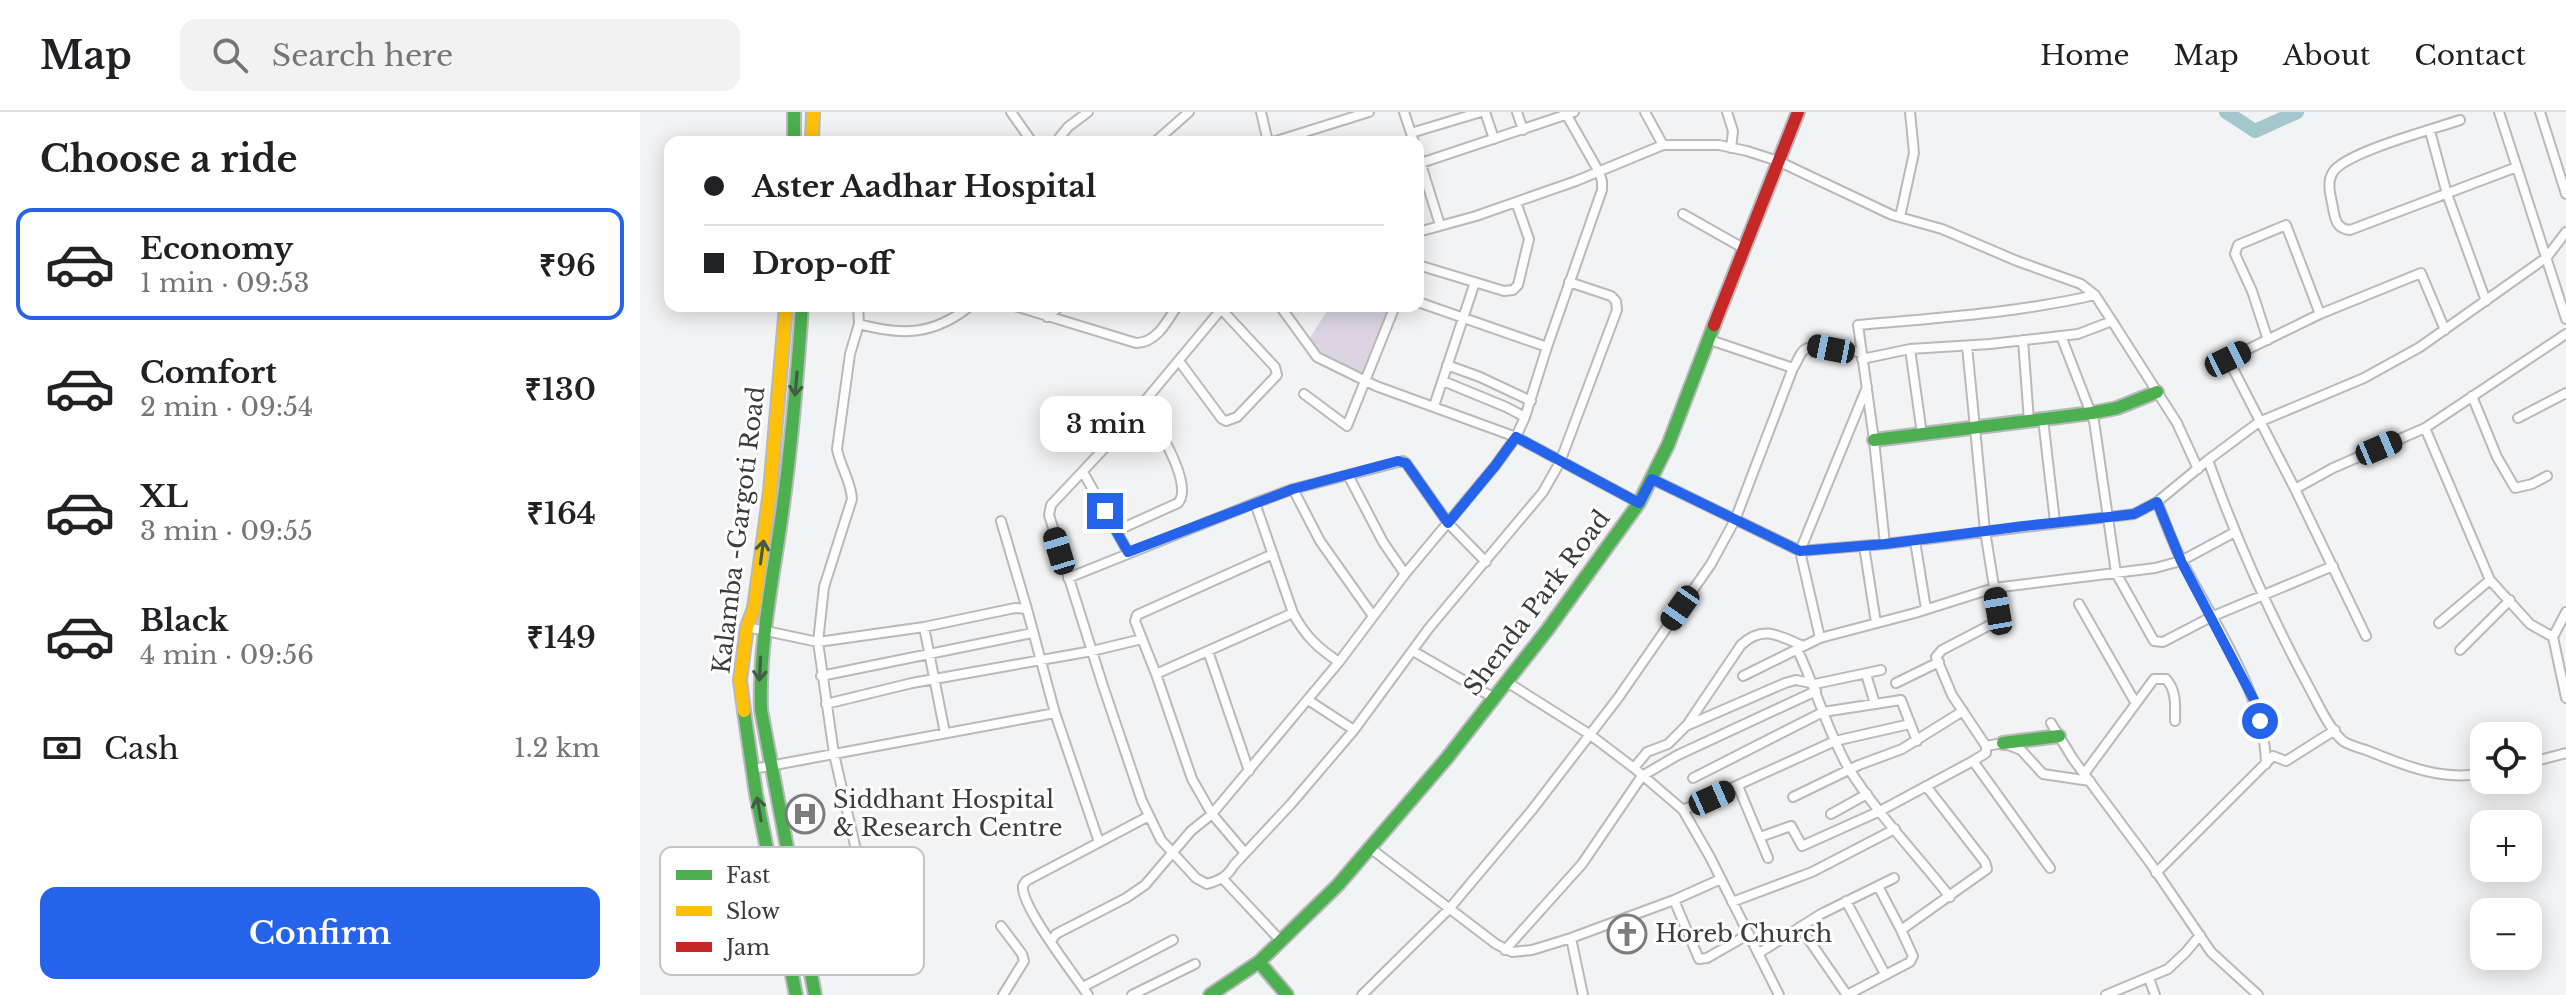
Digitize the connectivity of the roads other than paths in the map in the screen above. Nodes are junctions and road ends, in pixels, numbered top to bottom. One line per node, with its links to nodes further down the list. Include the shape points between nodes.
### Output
1 (794, 112): 21 (main road)
2 (813, 112): 22 (main road)
3 (1011, 112): 23 (street)
4 (1088, 112): 24 (street)
5 (1189, 112): 25 (street)
6 (1261, 112): 26 (street)
7 (1369, 112): 27 (street)
8 (1404, 112): 28 (street)
9 (1483, 112): 29 (street); 30 (street)
10 (1517, 112): 19 (street)
11 (1645, 112): 31 (street)
12 (1727, 112): 32 (street)
13 (1798, 112): 34 (main road, Shenda Park Road)
14 (1910, 112): 42 (street, via 1914,153)
15 (2499, 112): 35 (street)
16 (2540, 112): 39 (street)
17 (1569, 113): 19 (street); 36 (street)
18 (2460, 120): 20 (street)
19 (1523, 130): 30 (street)
20 (2430, 131): 38 (street); 38 (street, via 2342,162 2329,182 2334,218 2350,230)
21 (794, 136)
22 (812, 136)
23 (1028, 136)
24 (1061, 136)
25 (1162, 136)
26 (1268, 136)
27 (1290, 136)
28 (1412, 136)
29 (1415, 136)
30 (1494, 139): 33 (street)
31 (1663, 145): 32 (street); 36 (street)
32 (1731, 148): 34 (street)
33 (1424, 160)
34 (1778, 161): 42 (street); 46 (main road, Shenda Park Road)
35 (2517, 167): 38 (street); 47 (street)
36 (1599, 172): 40 (street); 50 (street, via 1602,190)
37 (1424, 176): 43 (street)
38 (2447, 194): 52 (street)
39 (2566, 194)
40 (1516, 202): 43 (street); 49 (street, via 1529,239 1518,285 1504,291)
41 (1683, 214): 46 (street)
42 (1900, 217): 51 (street, via 2081,284)
43 (1440, 225): 44 (street)
44 (1424, 230)
45 (2566, 232): 47 (street)
46 (1743, 248): 74 (main road, Shenda Park Road)
47 (2547, 257): 52 (street); 68 (street)
48 (1424, 267): 49 (street)
49 (1475, 282): 67 (street)
50 (1569, 282): 78 (street); 105 (street, via 1611,296 1617,310)
51 (2095, 295): 69 (street); 80 (street, via 2002,312 1858,325)
52 (2486, 301): 71 (street)
53 (1424, 304): 67 (street)
54 (785, 312): 149 (main road, Kalamba -Gargoti Road, one-way to 54, via 770,491)
55 (801, 312): 151 (main road, one-way to 151, via 788,467)
56 (858, 312): 70 (street)
57 (959, 312): 70 (street, via 912,333)
58 (1032, 312): 66 (street)
59 (1053, 312): 66 (street)
60 (1173, 312): 66 (street, via 1145,343)
61 (1220, 312): 81 (street)
62 (1227, 312): 81 (street, via 1277,375 1237,417 1222,419)
63 (1284, 312): 84 (street, via 1317,357)
64 (1393, 312): 84 (street)
65 (2320, 314): 71 (street, via 2421,273); 76 (street); 76 (street, via 2286,225 2238,245 2235,254)
66 (1047, 317)
67 (1463, 317): 78 (street); 82 (street)
68 (2566, 319)
69 (2112, 321): 73 (street); 87 (street)
70 (859, 324): 157 (street, via 837,441 852,499 824,587)
71 (2445, 330): 98 (street, via 2364,378)
72 (2566, 334): 90 (street)
73 (2061, 336): 75 (street); 94 (street)
74 (1707, 339): 83 (street); 110 (main road, Shenda Park Road)
75 (2023, 340): 77 (street); 97 (street)
76 (2268, 340): 98 (street, via 2228,359)
77 (1967, 346): 79 (street); 99 (street)
78 (1547, 347): 91 (street)
79 (1910, 349): 80 (street); 101 (street)
80 (1861, 356): 83 (street, via 1813,346 1803,351); 86 (street)
81 (1179, 361): 92 (street)
82 (1447, 365): 85 (street); 91 (street)
83 (1793, 368): 117 (street)
84 (1366, 381): 89 (street, via 1347,426); 93 (street)
85 (1443, 381): 93 (street); 95 (street)
86 (1867, 386): 103 (street); 127 (street)
87 (2157, 392): 94 (main road); 106 (street)
88 (2566, 393): 96 (street)
89 (1304, 394)
90 (2472, 396): 100 (street); 109 (street, via 2515,488)
91 (1531, 401): 95 (street)
92 (1144, 403): 107 (street); 121 (street, via 1174,460 1183,494 1178,503)
93 (1434, 406): 102 (street)
94 (2092, 413): 97 (main road); 116 (street)
95 (1525, 417): 102 (street)
96 (2518, 418)
97 (2036, 420): 99 (main road); 119 (street)
98 (2259, 422): 104 (street); 112 (street)
99 (1976, 427): 101 (main road); 122 (street)
100 (2425, 428): 112 (street); 136 (street)
101 (1922, 434): 103 (main road)
102 (1516, 437): 105 (street); 120 (street)
103 (1874, 440): 125 (street)
104 (2208, 460): 106 (street); 123 (street)
105 (1560, 462): 115 (street); 131 (street, via 1543,492)
106 (2198, 469): 113 (street)
107 (1083, 472): 121 (street); 135 (street, via 1051,505 1049,515)
108 (1348, 475): 111 (street); 120 (street, via 1403,461); 134 (street)
109 (2547, 476)
110 (1652, 479): 115 (main road, Shenda Park Road); 117 (street)
111 (1293, 489): 114 (street); 145 (street, via 1320,541)
112 (2295, 489): 132 (street)
113 (2157, 502): 116 (street, via 2134,514); 130 (street)
114 (1255, 503): 128 (street); 129 (street)
115 (1639, 503): 173 (main road, Shenda Park Road)
116 (2109, 517): 119 (street); 133 (street)
117 (1735, 520): 127 (street); 192 (street, via 1711,564)
118 (1001, 521): 141 (street)
119 (2055, 522): 122 (street)
120 (1448, 523): 131 (street); 134 (street)
121 (1116, 531): 128 (street)
122 (1985, 531): 124 (street); 137 (street)
123 (2235, 532): 130 (street); 138 (street)
124 (1915, 541): 125 (street); 142 (street)
125 (1885, 544): 126 (street)
126 (1864, 546): 127 (street); 147 (street)
127 (1800, 551): 155 (street)
128 (1128, 552): 135 (street)
129 (1273, 554): 144 (street); 156 (street, via 1137,615)
130 (2181, 561): 133 (street); 146 (street)
131 (1486, 562): 162 (street)
132 (2333, 566): 138 (street); 153 (street)
133 (2116, 573): 137 (street); 146 (street, via 2154,641 2163,642)
134 (1405, 574): 145 (street)
135 (1068, 578): 160 (street)
136 (2490, 580): 139 (street); 148 (street)
137 (1994, 588): 142 (street); 166 (street, via 1996,620 1938,653)
138 (2263, 596): 146 (street); 190 (street)
139 (2510, 600): 154 (street, via 2530,624); 159 (street)
140 (2079, 604): 179 (street)
141 (1027, 609): 150 (street); 152 (street)
142 (1926, 609): 147 (street)
143 (2566, 612): 154 (street)
144 (1293, 613): 161 (street); 165 (street, via 1313,644)
145 (1373, 616): 165 (street)
146 (2211, 617): 202 (street, via 2254,700)
147 (1876, 623): 155 (street)
148 (2439, 623)
149 (747, 627): 151 (street); 205 (main road, Kalamba -Gargoti Road, via 740,680)
150 (924, 627): 157 (street); 163 (street)
151 (764, 630): 157 (street); 203 (main road, one-way to 203, via 761,710)
152 (1032, 633): 163 (street); 164 (street)
153 (2366, 636)
154 (2553, 637): 177 (street)
155 (1820, 638): 158 (street)
156 (1142, 639): 160 (street); 168 (street)
157 (818, 642): 170 (street)
158 (1800, 647): 171 (street); 175 (street); 188 (street, via 1771,634 1751,636)
159 (2460, 650)
160 (1092, 651): 164 (street); 220 (street)
161 (1208, 651): 168 (street); 207 (street)
162 (1413, 651): 176 (street); 189 (street)
163 (928, 655): 170 (street); 172 (street)
164 (1039, 660): 172 (street); 184 (street)
165 (1339, 662): 178 (street)
166 (1939, 662): 174 (street); 182 (street)
167 (1881, 670): 169 (street)
168 (1156, 674): 218 (street, via 1192,779)
169 (1866, 674): 175 (street); 181 (street)
170 (821, 676): 180 (street)
171 (1743, 676)
172 (934, 680): 180 (street); 191 (street)
173 (1507, 682): 176 (main road, Shenda Park Road); 192 (street)
174 (1896, 683)
175 (1816, 688): 183 (street); 188 (street, via 1792,681); 208 (street)
176 (1494, 698): 227 (main road, Shenda Park Road)
177 (2566, 698)
178 (1308, 700): 189 (street); 207 (street)
179 (2135, 702): 185 (street, via 2154,679 2166,679 2175,695); 211 (street)
180 (826, 704): 199 (street)
181 (1875, 704): 183 (street); 187 (street, via 1901,700)
182 (1963, 711): 195 (street); 197 (street)
183 (1823, 712): 194 (street); 210 (street)
184 (1055, 713): 191 (street); 223 (street)
185 (2175, 721)
186 (2051, 723): 193 (street)
187 (1910, 724): 194 (street); 195 (street)
188 (1686, 726): 204 (street, via 1668,744 1647,752)
189 (1354, 730): 229 (street)
190 (2335, 730): 202 (street, via 2286,761 2273,756); 209 (street, via 2343,741 2404,766)
191 (945, 733): 199 (street)
192 (1589, 734): 204 (street); 241 (street)
193 (2059, 736): 196 (main road); 211 (street)
194 (1835, 741): 206 (street); 212 (street)
195 (1917, 741): 206 (street)
196 (2003, 743): 197 (street); 211 (street, via 2021,750 2043,774)
197 (1986, 746): 201 (street, via 1986,753)
198 (2566, 753): 200 (street)
199 (834, 754): 203 (street); 226 (street)
200 (2542, 759)
201 (1973, 761): 213 (street); 231 (street)
202 (2266, 764): 232 (street)
203 (772, 766): 205 (street); 225 (main road)
204 (1634, 768): 208 (street)
205 (753, 769): 224 (main road, Kalamba -Gargoti Road, one-way to 205)
206 (1850, 769): 214 (street); 215 (street)
207 (1249, 771): 218 (street)
208 (1642, 776): 216 (street); 251 (street, via 1582,864)
209 (2470, 776)
210 (1693, 778)
211 (2087, 778): 232 (street)
212 (1738, 786): 216 (street); 222 (street)
213 (1926, 786): 217 (street); 237 (street, via 1987,865 1983,874)
214 (1867, 794): 217 (street); 219 (street)
215 (1793, 797)
216 (1683, 810): 235 (street)
217 (1880, 811): 221 (street); 222 (street, via 1802,846 1791,826)
218 (1212, 814): 228 (street); 229 (street)
219 (1831, 814)
220 (1149, 816): 223 (street); 228 (street)
221 (1895, 829): 237 (street); 240 (street, via 1812,872)
222 (1760, 837): 230 (street)
223 (1099, 842): 249 (street, via 1023,886 1023,897)
224 (767, 847)
225 (787, 847)
226 (855, 847)
227 (1370, 848): 241 (street); 250 (main road, Shenda Park Road)
228 (1171, 852): 234 (street, via 1201,882); 249 (street, via 1145,885)
229 (1245, 853): 234 (street)
230 (1768, 858)
231 (2050, 868)
232 (2156, 873): 246 (street)
233 (1894, 878): 236 (street)
234 (1223, 879): 250 (street)
235 (1721, 879): 238 (street); 240 (street)
236 (1878, 886): 239 (street); 244 (street)
237 (1950, 897): 244 (street)
238 (1674, 900): 245 (street, via 1699,959); 247 (street)
239 (1846, 901): 243 (street); 255 (street)
240 (1732, 902): 245 (street)
241 (1449, 909): 251 (street); 266 (street)
242 (1001, 926): 262 (street, via 1024,961)
243 (1800, 927): 252 (street); 269 (street)
244 (1901, 930): 255 (street, via 1913,959)
245 (1749, 934): 252 (street)
246 (2200, 935): 258 (street, via 2178,961); 272 (street)
247 (1571, 938): 251 (street, via 1518,953); 267 (street)
248 (1173, 940): 259 (street)
249 (1051, 941): 259 (street)
250 (1281, 941): 253 (main road, Shenda Park Road)
251 (1505, 950)
252 (1759, 953): 268 (street)
253 (1259, 962): 264 (main road, Shenda Park Road); 265 (main road)
254 (1195, 964): 263 (street)
255 (1885, 974): 269 (street)
256 (792, 975): 260 (main road, Kalamba -Gargoti Road, one-way to 256)
257 (811, 975): 261 (main road)
258 (2149, 978): 270 (street); 271 (street)
259 (1085, 991)
260 (796, 995)
261 (815, 995)
262 (1003, 995)
263 (1132, 995)
264 (1210, 995)
265 (1287, 995)
266 (1362, 995)
267 (1583, 995)
268 (1779, 995)
269 (1847, 995)
270 (2106, 995)
271 (2155, 995)
272 (2258, 995)

